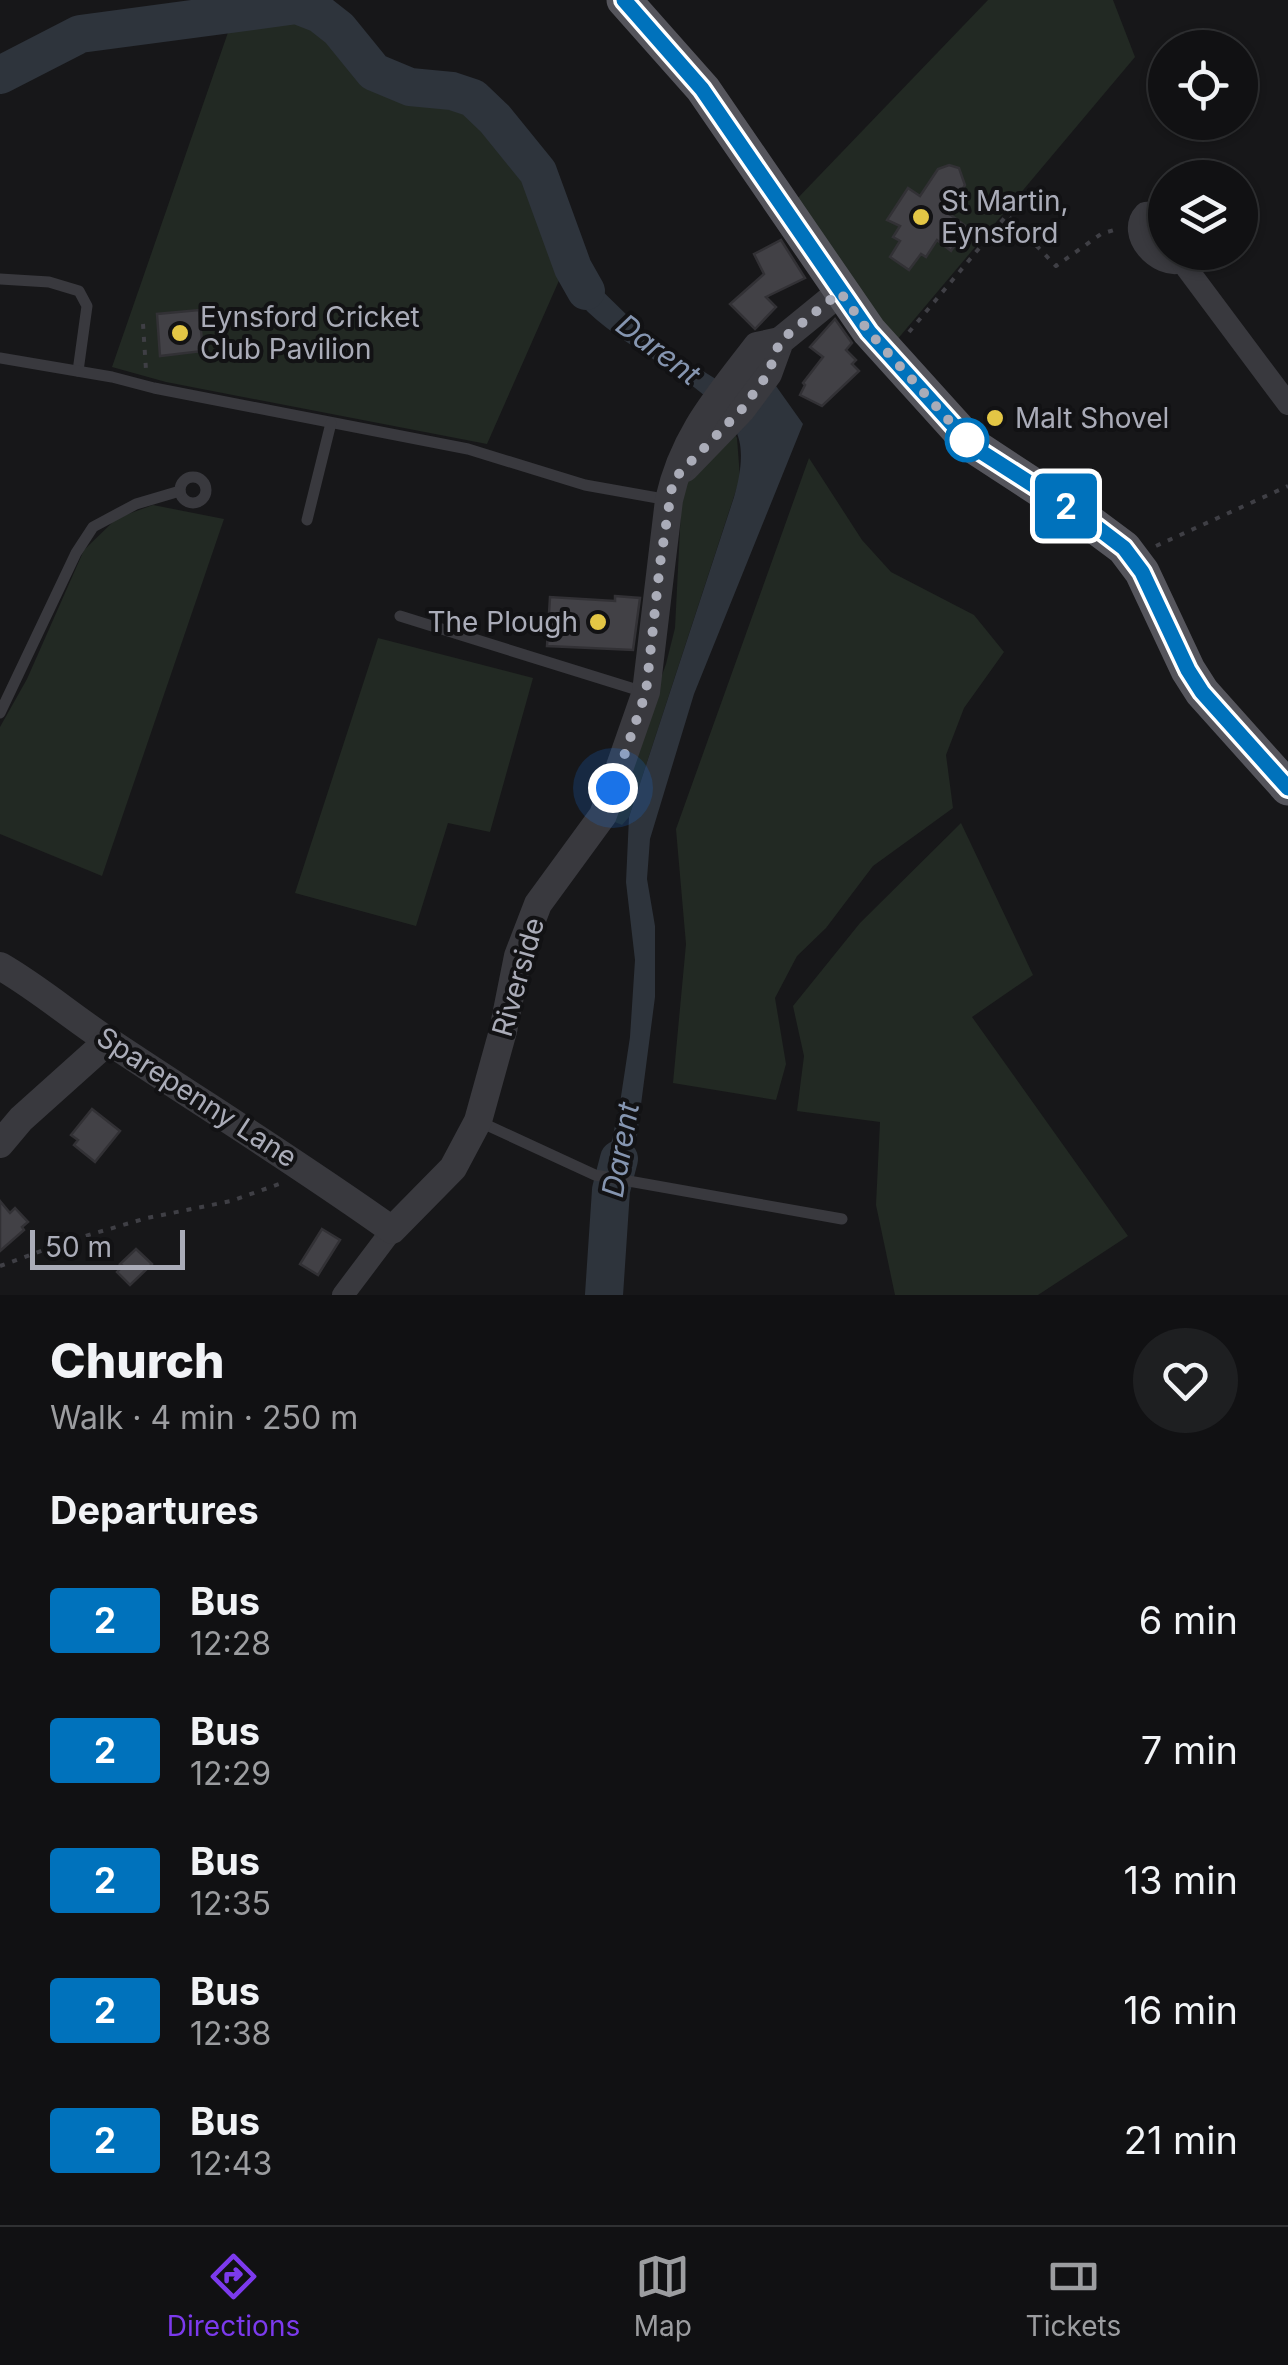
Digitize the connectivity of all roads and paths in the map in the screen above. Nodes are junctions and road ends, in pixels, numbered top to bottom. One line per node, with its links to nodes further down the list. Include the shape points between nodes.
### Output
1 (624, 0): 7 (main road, via 702,89)
2 (1148, 213): 4 (street, via 1138,233)
3 (1112, 230): 10 (path, via 1056,266 1007,215)
4 (1148, 245)
5 (1193, 270): 14 (street)
6 (0, 279): 12 (lane, via 50,282 80,292 87,306)
7 (840, 292): 9 (street, Riverside); 10 (main road)
8 (143, 324): 13 (path, via 143,364)
9 (769, 343): 17 (street, Riverside, via 708,410 690,437); 17 (street, Riverside, via 768,374)
10 (890, 355): 20 (main road, via 972,446 1086,519)
11 (0, 358): 12 (lane)
12 (78, 372): 13 (lane)
13 (154, 388): 15 (lane)
14 (1288, 404)
15 (330, 423): 17 (lane, via 468,449 586,485); 19 (lane)
16 (1288, 486): 20 (path)
17 (671, 490): 22 (street, Riverside)
18 (180, 492): 23 (lane, via 136,504 93,527)
19 (307, 520)
20 (1131, 557): 24 (main road, via 1202,692)
21 (400, 616): 22 (lane)
22 (646, 692): 27 (street, Riverside, via 603,815 538,904 518,956)
23 (0, 712)
24 (1288, 788)
25 (0, 966): 26 (street, Sparepenny Lane)
26 (108, 1041): 28 (street); 29 (street, Sparepenny Lane)
27 (478, 1121): 30 (lane, via 595,1175); 31 (street, Riverside, via 453,1168)
28 (0, 1144)
29 (311, 1172): 31 (street, Sparepenny Lane); 32 (path)
30 (842, 1219)
31 (392, 1230): 33 (street)
32 (0, 1266)
33 (343, 1295)

